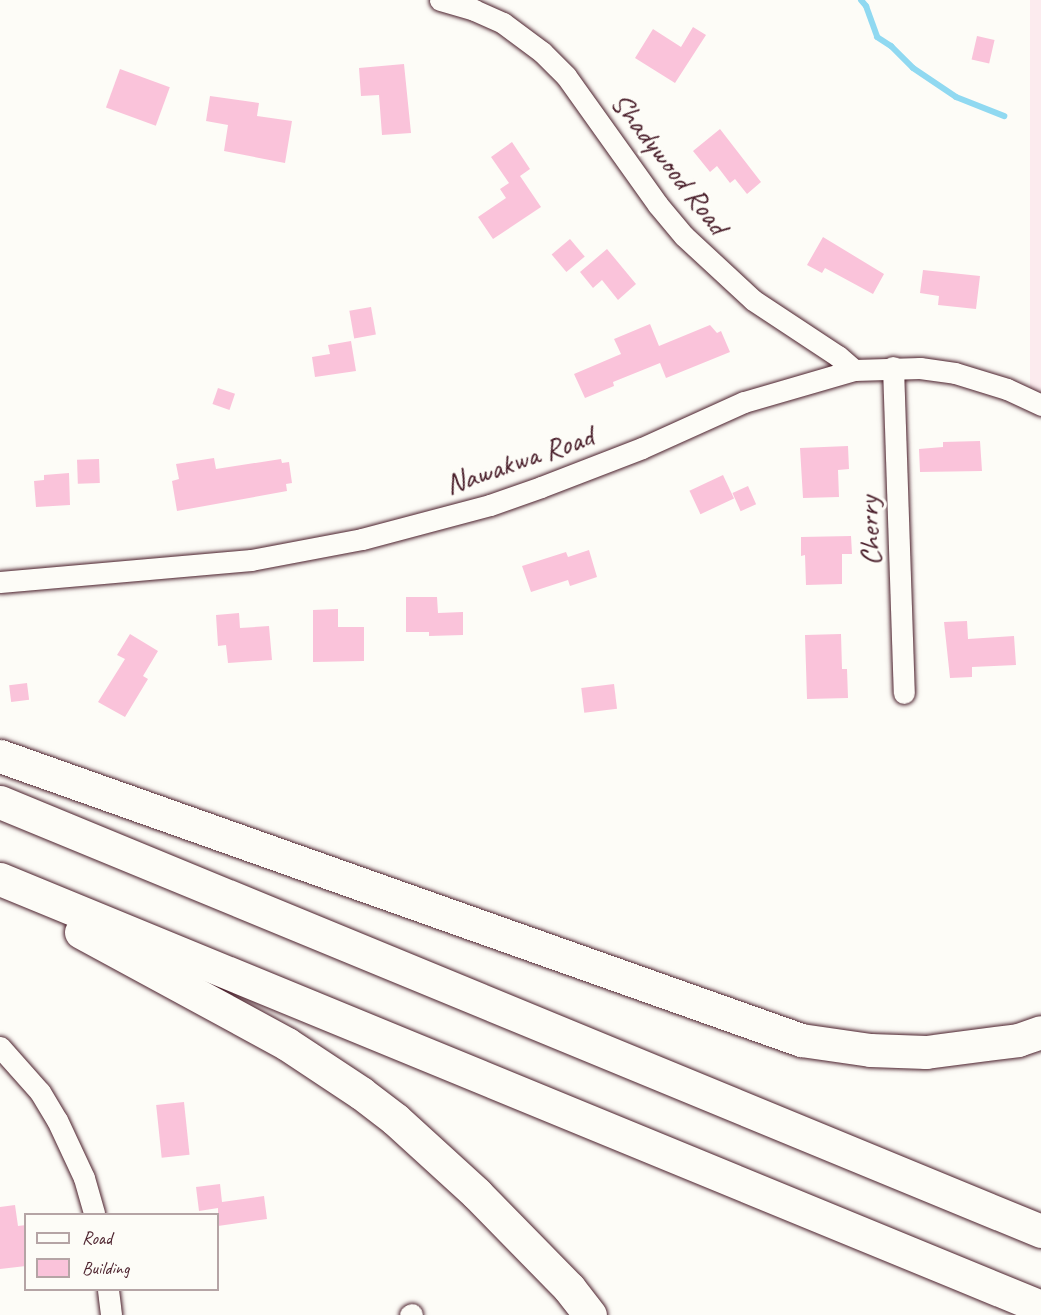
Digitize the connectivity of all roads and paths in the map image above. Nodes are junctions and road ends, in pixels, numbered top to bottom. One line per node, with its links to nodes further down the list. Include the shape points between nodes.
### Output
1 (440, 0): 3 (street, Shadywood Road, via 503,23 542,52 566,76 684,236 753,300)
2 (893, 367): 3 (street, Nawakwa Road); 4 (street, Nawakwa Road, via 955,373); 6 (street, Cherry)
3 (854, 370): 5 (street, Nawakwa Road, via 744,402 541,488 362,539 251,560)
4 (1041, 405)
5 (0, 582)
6 (904, 693)
7 (0, 756): 11 (highway, via 801,1040 870,1050 926,1052 1018,1040)
8 (0, 802): 14 (highway)
9 (0, 879): 16 (highway)
10 (0, 888): 18 (highway, via 287,1044 361,1093 477,1194 569,1288)
11 (1041, 1032)
12 (0, 1047): 13 (street, via 40,1092 57,1120 84,1178)
13 (93, 1213)
14 (1041, 1231)
15 (108, 1291): 17 (street)
16 (1041, 1307)
17 (111, 1315)
18 (590, 1315)

